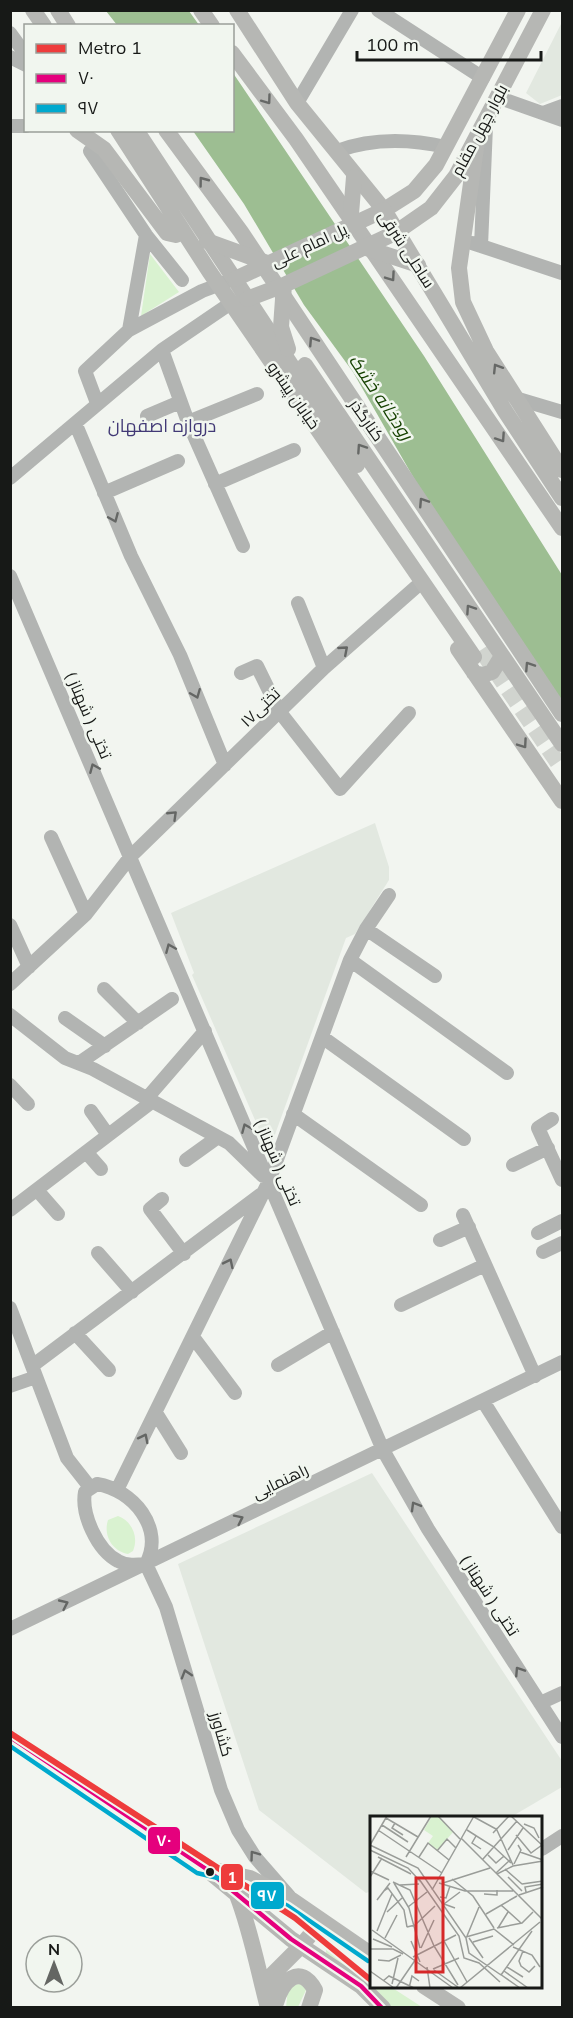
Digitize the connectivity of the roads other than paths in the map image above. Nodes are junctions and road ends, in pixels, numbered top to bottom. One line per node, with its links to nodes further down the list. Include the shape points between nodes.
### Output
1 (33, 10): 8 (main road)
2 (201, 10): 9 (main road)
3 (237, 10): 17 (main road, ساحلی شرقی)
4 (352, 10): 17 (street)
5 (378, 10): 15 (street)
6 (518, 10): 15 (main road, بلوار چهل مقام)
7 (543, 10): 16 (main road, بلوار چهل مقام)
8 (43, 24)
9 (211, 24)
10 (10, 33): 11 (street)
11 (24, 52)
12 (234, 56): 67 (main road, one-way to 67, via 296,139)
13 (10, 57): 14 (street)
14 (24, 64)
15 (483, 78): 27 (main road, بلوار چهل مقام)
16 (497, 97): 19 (street); 20 (main road, بلوار چهل مقام)
17 (297, 103): 29 (main road, ساحلی شرقی)
18 (562, 106): 19 (street)
19 (543, 113): 21 (street)
20 (486, 118): 26 (main road, بلوار چهل مقام); 38 (street)
21 (562, 120)
22 (80, 132): 33 (main road, via 104,149 167,233)
23 (119, 132): 33 (main road, خیابان پیشرو)
24 (137, 132): 37 (main road, خیابان پیشرو)
25 (167, 132): 80 (main road, کنارگذر, one-way to 25, via 241,232)
26 (478, 134): 34 (main road, بلوار چهل مقام, via 456,176 431,208); 36 (main road, ساحلی شرقی)
27 (446, 147): 29 (street, via 417,140 358,143); 31 (main road, بلوار چهل مقام, via 414,191)
28 (90, 151): 35 (street)
29 (337, 151): 30 (main road, ساحلی شرقی)
30 (354, 177): 31 (main road, ساحلی شرقی); 32 (main road, bridge)
31 (384, 210): 32 (main road, پل امام علی, bridge); 34 (main road, ساحلی شرقی)
32 (350, 226): 40 (main road, پل امام علی, bridge)
33 (183, 232): 45 (main road, خیابان پیشرو)
34 (395, 233): 39 (main road, پل امام علی, bridge); 41 (main road, ساحلی شرقی)
35 (146, 235): 44 (street); 48 (street)
36 (461, 240): 38 (street); 53 (main road, ساحلی شرقی, one-way to 36, via 477,335 463,302)
37 (207, 241): 40 (main road, bridge); 43 (main road, خیابان پیشرو)
38 (481, 246): 42 (street)
39 (363, 247): 41 (main road, bridge); 46 (main road, پل امام علی, bridge)
40 (270, 264): 43 (main road, پل امام علی, bridge)
41 (418, 265): 66 (main road, ساحلی شرقی)
42 (562, 273)
43 (235, 279): 45 (street); 47 (main road, خیابان پیشرو)
44 (182, 280)
45 (218, 285): 47 (main road, خیابان پیشرو); 48 (street)
46 (284, 285): 47 (main road, پل امام علی, bridge); 50 (main road, bridge, via 281,327)
47 (239, 301): 49 (main road, خیابان پیشرو); 51 (street)
48 (129, 330): 55 (street, via 85,371)
49 (267, 342): 50 (main road); 70 (main road, via 271,379); 73 (main road, خیابان پیشرو)
50 (288, 349): 72 (main road, one-way to 50, via 302,361)
51 (162, 350): 54 (street); 55 (street)
52 (257, 394): 58 (street)
53 (515, 398): 56 (street); 62 (main road, ساحلی شرقی)
54 (180, 402): 57 (street); 58 (street)
55 (97, 403): 59 (street)
56 (562, 412)
57 (147, 416)
58 (188, 422): 64 (street)
59 (76, 425): 63 (street); 65 (street)
60 (294, 450): 64 (street)
61 (178, 461): 65 (street)
62 (562, 470)
63 (10, 478)
64 (215, 484): 68 (street)
65 (104, 493): 82 (street, one-way to 82, via 180,655)
66 (562, 498)
67 (562, 528)
68 (243, 546)
69 (10, 576): 85 (street, تختی ( شهناز ), one-way to 69)
70 (416, 587): 73 (main road); 74 (street, تختی۱۷, one-way to 70)
71 (298, 603): 74 (street)
72 (502, 656): 73 (main road, via 492,672); 75 (main road)
73 (476, 660): 77 (main road)
74 (324, 668): 78 (street, تختی۱۷)
75 (514, 672): 77 (main road, via 497,678); 81 (main road)
76 (242, 673): 78 (street, via 257,666)
77 (487, 692): 83 (main road, one-way to 83)
78 (279, 711): 79 (street, via 340,789); 82 (street, تختی۱۷)
79 (409, 714)
80 (562, 714)
81 (562, 744)
82 (225, 765): 85 (street, تختی۱۷, one-way to 82)
83 (562, 801)
84 (51, 837): 87 (street)
85 (131, 856): 87 (street, تختی۱۷); 99 (street, تختی ( شهناز ), one-way to 85)
86 (389, 895): 89 (street)
87 (86, 914): 91 (street, تختی۱۷)
88 (10, 925): 91 (street)
89 (366, 929): 90 (street); 92 (street)
90 (350, 960): 100 (street); 103 (street)
91 (29, 968): 93 (street, تختی۱۷)
92 (435, 976)
93 (10, 984)
94 (104, 989): 98 (street)
95 (172, 999): 98 (street)
96 (10, 1015): 102 (street, via 65,1058)
97 (65, 1018): 101 (street)
98 (138, 1023): 101 (street)
99 (205, 1031): 105 (street); 119 (street, تختی ( شهناز ), one-way to 99)
100 (322, 1037): 108 (street); 112 (street)
101 (105, 1046): 102 (street)
102 (79, 1064): 105 (street)
103 (507, 1073)
104 (10, 1085): 106 (street)
105 (150, 1100): 110 (street); 111 (street)
106 (28, 1104)
107 (91, 1111): 110 (street)
108 (293, 1114): 119 (street); 122 (street)
109 (552, 1119): 113 (street, via 538,1128)
110 (108, 1135): 114 (street)
111 (218, 1137): 115 (street); 119 (street, via 229,1143)
112 (464, 1140)
113 (548, 1148): 116 (street); 118 (street)
114 (86, 1152): 117 (street); 120 (street)
115 (186, 1160)
116 (513, 1165)
117 (101, 1169)
118 (562, 1180)
119 (266, 1186): 131 (street); 136 (street, تختی ( شهناز )); 138 (street, one-way to 119)
120 (37, 1190): 123 (street); 124 (street)
121 (162, 1199): 131 (street, via 150,1209)
122 (421, 1205)
123 (10, 1210)
124 (58, 1214)
125 (562, 1221): 126 (street)
126 (538, 1233)
127 (440, 1240): 132 (street, via 466,1221)
128 (562, 1243): 129 (street)
129 (543, 1252)
130 (98, 1253): 133 (street)
131 (184, 1254): 133 (street)
132 (485, 1264): 134 (street); 143 (street)
133 (132, 1292): 137 (street)
134 (401, 1305)
135 (10, 1308): 142 (street)
136 (333, 1332): 139 (street); 148 (street, تختی ( شهناز ))
137 (75, 1333): 141 (street); 142 (street)
138 (193, 1337): 145 (street); 147 (street)
139 (278, 1365)
140 (561, 1367): 143 (street, راهنمایی)
141 (109, 1370)
142 (34, 1371): 144 (street); 150 (street, via 67,1458)
143 (535, 1376): 146 (street, راهنمایی)
144 (10, 1386)
145 (235, 1393)
146 (483, 1401): 148 (street, راهنمایی); 152 (street)
147 (156, 1413): 149 (street); 151 (street, one-way to 147)
148 (383, 1450): 153 (street, راهنمایی, one-way to 148); 156 (street, تختی ( شهناز ), one-way to 148, via 428,1529)
149 (181, 1453)
150 (89, 1486): 151 (street); 153 (street, via 84,1491 85,1510 100,1543 118,1561)
151 (117, 1490): 153 (street, via 140,1509 150,1527 152,1553)
152 (562, 1527)
153 (146, 1564): 154 (street, راهنمایی, one-way to 153); 163 (street, کشاورز, one-way to 153, via 255,1857 238,1830 221,1790 166,1607)
154 (10, 1629)
155 (562, 1693): 156 (street)
156 (540, 1703): 158 (street, تختی ( شهناز ))
157 (10, 1737): 161 (main road)
158 (562, 1737)
159 (562, 1836): 160 (street)
160 (543, 1848)
161 (206, 1868): 162 (main road); 163 (main road, via 250,1878)
162 (236, 1894): 165 (main road); 168 (main road)
163 (292, 1900): 164 (main road)
164 (321, 1922): 165 (main road); 166 (main road)
165 (302, 1946): 168 (main road, via 273,1974); 170 (main road, via 361,1986)
166 (370, 1952)
167 (427, 1988): 171 (main road)
168 (271, 2007): 169 (main road, via 290,1978 302,1976 315,1990)
169 (309, 2007)
170 (383, 2007)
171 (458, 2007)

